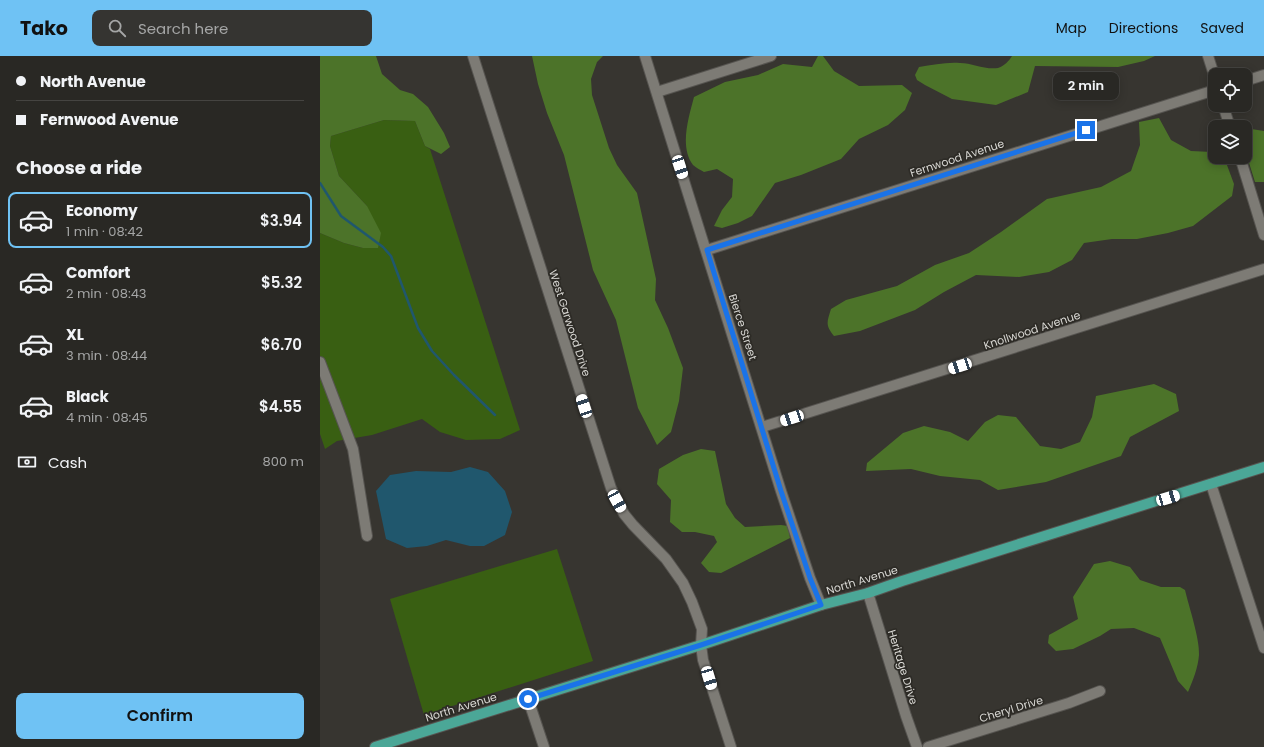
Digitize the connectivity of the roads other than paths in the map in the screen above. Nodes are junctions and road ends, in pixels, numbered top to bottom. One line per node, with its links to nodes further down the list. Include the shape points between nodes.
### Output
1 (473, 56): 21 (street, West Garwood Drive, via 611,488 624,514 666,559 682,583 702,629)
2 (646, 56): 8 (street, Bierce Street)
3 (772, 56): 8 (street)
4 (1208, 56): 5 (street)
5 (1212, 68)
6 (1264, 74): 7 (street)
7 (1252, 78)
8 (657, 92): 12 (street, Bierce Street)
9 (1208, 92): 12 (street, Fernwood Avenue)
10 (1242, 164): 11 (street)
11 (1264, 235)
12 (707, 250): 15 (street, Bierce Street)
13 (1264, 269): 15 (street, Knollwood Avenue)
14 (320, 362): 18 (street, via 353,449)
15 (762, 427): 20 (street, Bierce Street, via 807,570)
16 (1264, 467): 17 (main road, North Avenue)
17 (1212, 484): 19 (main road, North Avenue); 22 (street)
18 (367, 536)
19 (868, 593): 20 (main road, North Avenue); 28 (street, Heritage Drive)
20 (821, 605): 21 (main road, North Avenue)
21 (701, 645): 24 (main road, North Avenue); 27 (street, West Garwood Drive, via 703,660)
22 (1264, 648)
23 (1100, 691): 29 (street, Cheryl Drive)
24 (528, 699): 25 (main road, North Avenue); 26 (street)
25 (375, 747)
26 (544, 747)
27 (731, 747)
28 (917, 747)
29 (928, 747)

